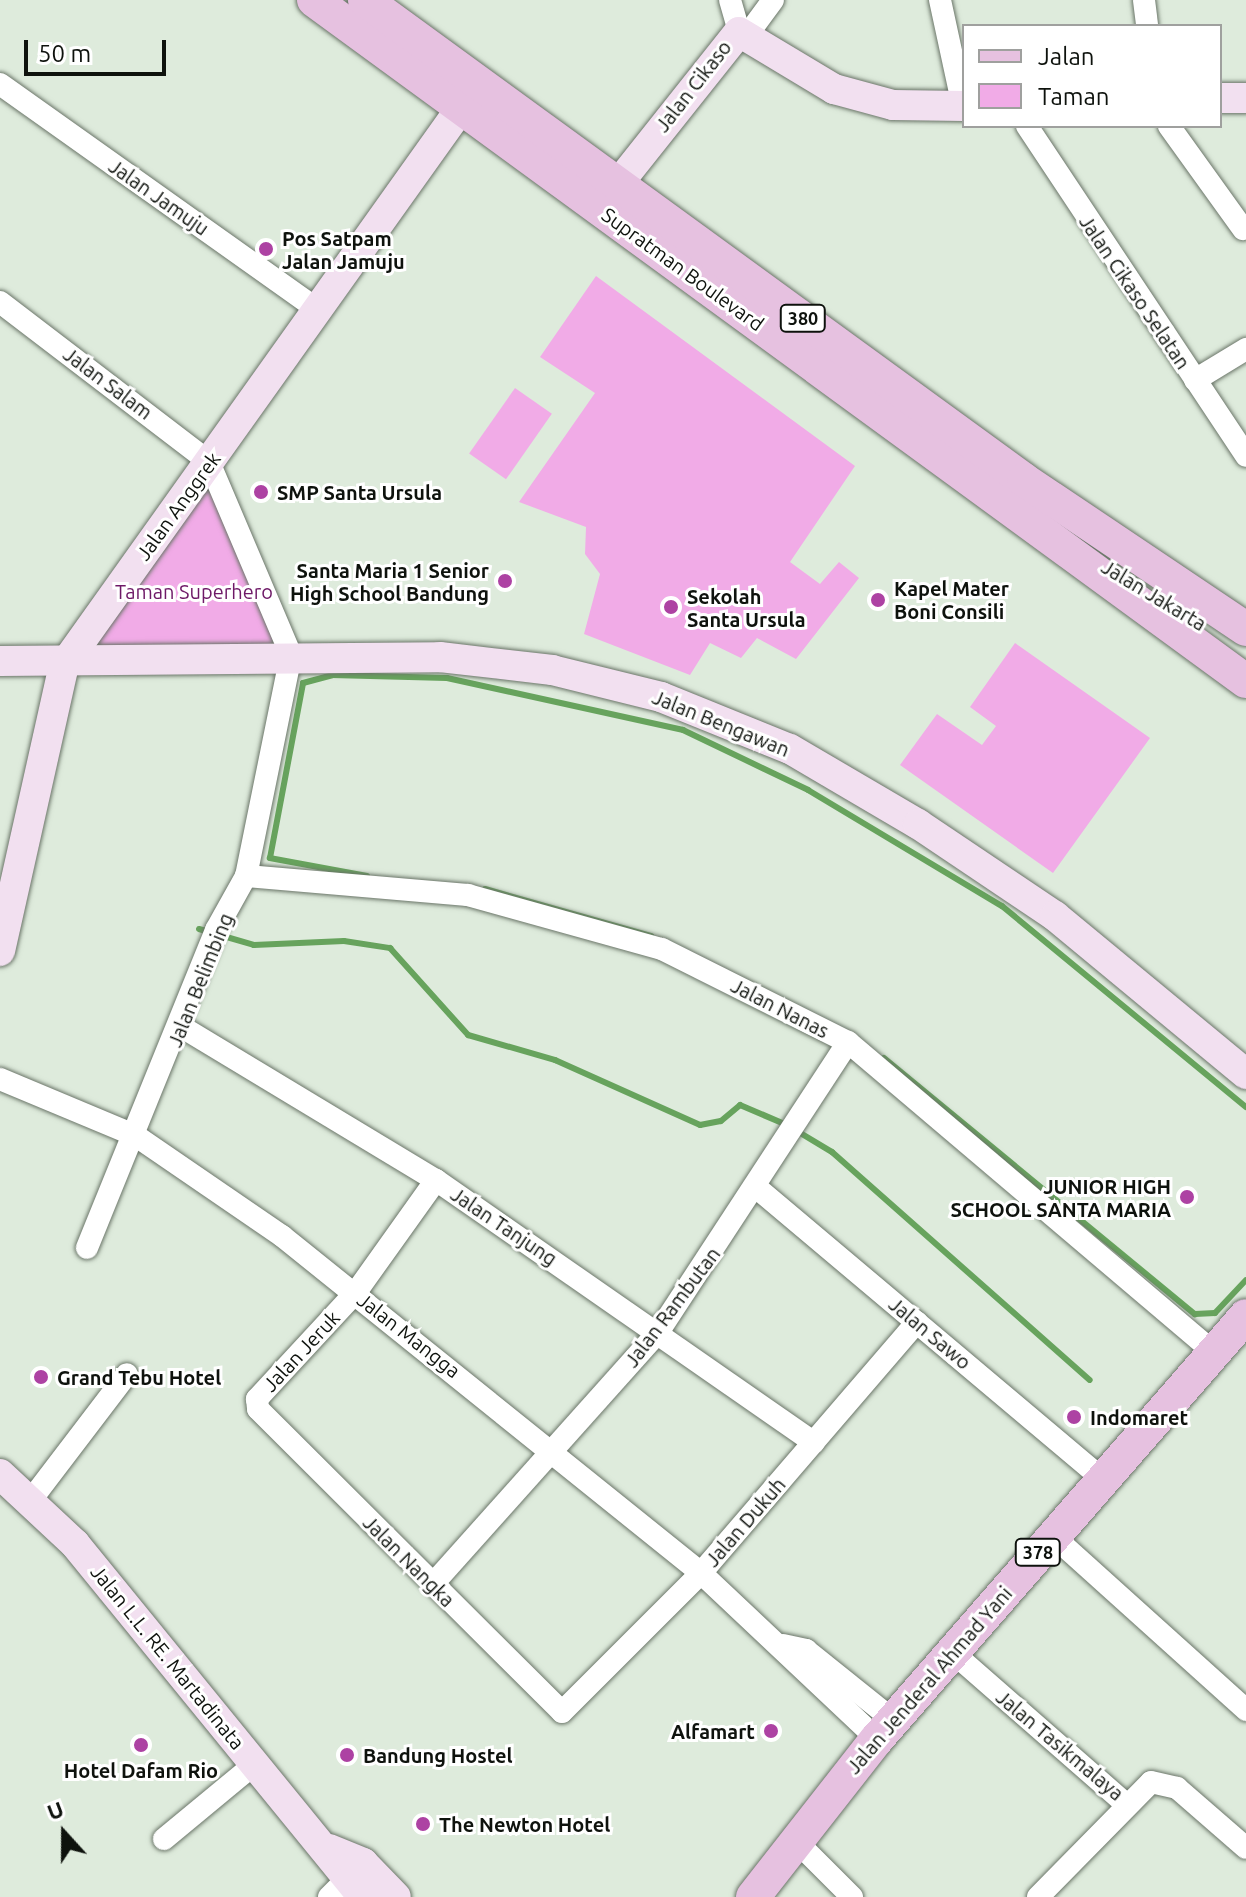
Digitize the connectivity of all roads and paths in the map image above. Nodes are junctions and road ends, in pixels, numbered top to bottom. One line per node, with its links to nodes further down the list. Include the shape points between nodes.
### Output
1 (314, 0): 14 (main road, Supratman Boulevard / 380)
2 (365, 0): 17 (main road, Supratman Boulevard / 380)
3 (730, 0): 8 (street)
4 (773, 0): 8 (street)
5 (940, 0): 10 (street)
6 (1144, 0): 7 (street)
7 (1147, 24)
8 (744, 33): 13 (street, Jalan Cikaso, via 834,89 893,105); 17 (street, Jalan Cikaso)
9 (0, 84): 20 (street, Jalan Jamuju)
10 (962, 97)
11 (1222, 98): 12 (street)
12 (1246, 98)
13 (962, 106)
14 (461, 108): 20 (street, Jalan Anggrek); 25 (main road, Supratman Boulevard / 380)
15 (1028, 128): 22 (street, Jalan Cikaso Selatan)
16 (1170, 128): 18 (street)
17 (618, 184): 26 (main road, Supratman Boulevard / 380)
18 (1243, 229)
19 (2, 307): 24 (street, Jalan Salam)
20 (317, 309): 24 (street, Jalan Anggrek)
21 (1246, 349): 22 (street)
22 (1195, 380): 23 (street, Jalan Cikaso Selatan)
23 (1246, 456)
24 (209, 462): 27 (street); 30 (street, Jalan Anggrek)
25 (1060, 540): 26 (main road, Jalan Jakarta); 31 (main road, Supratman Boulevard / 380)
26 (1230, 630): 28 (main road, Jalan Jakarta)
27 (291, 655): 30 (street, Jalan Bengawan); 32 (street, Jalan Belimbing); 36 (street, Jalan Bengawan, via 440,657 552,670 661,697 776,743 856,785 1055,916)
28 (1246, 655)
29 (0, 661): 30 (street, Jalan Bengawan)
30 (64, 665): 33 (street, Jalan Anggrek)
31 (1246, 681)
32 (246, 876): 34 (street, Jalan Belimbing, via 214,937); 35 (street, Jalan Nanas, via 468,895 567,918 662,949)
33 (0, 951)
34 (182, 1027): 38 (street, Jalan Belimbing); 39 (street, Jalan Tanjung)
35 (848, 1042): 40 (street, Jalan Rambutan); 46 (street, Jalan Nanas)
36 (1246, 1074)
37 (0, 1079): 38 (street, Jalan Mangga)
38 (136, 1136): 41 (street, Jalan Belimbing); 42 (street, Jalan Mangga)
39 (436, 1180): 42 (street, Jalan Jeruk); 45 (street, Jalan Tanjung)
40 (757, 1188): 44 (street, Jalan Sawo); 45 (street, Jalan Rambutan)
41 (87, 1248)
42 (356, 1292): 48 (street, Jalan Jeruk, via 257,1399); 50 (street, Jalan Mangga)
43 (1246, 1316): 46 (main road, Jalan Jenderal Ahmad Yani / 378)
44 (917, 1322): 49 (street, Jalan Dukuh); 52 (street, Jalan Sawo)
45 (659, 1331): 49 (street, Jalan Tanjung); 50 (street, Jalan Rambutan)
46 (1214, 1352): 52 (main road, Jalan Jenderal Ahmad Yani / 378)
47 (127, 1374): 53 (street)
48 (258, 1409): 56 (street, Jalan Nangka)
49 (814, 1443): 55 (street, Jalan Dukuh)
50 (554, 1449): 55 (street, Jalan Mangga); 56 (street, Jalan Rambutan)
51 (0, 1474): 53 (street, Jalan L.L. RE. Martadinata)
52 (1103, 1479): 54 (main road, Jalan Jenderal Ahmad Yani / 378)
53 (31, 1500): 61 (street, Jalan L.L. RE. Martadinata, via 75,1544)
54 (1053, 1536): 57 (main road, Jalan Jenderal Ahmad Yani / 378); 58 (street)
55 (701, 1573): 59 (street, Jalan Dukuh); 60 (street, Jalan Mangga, via 783,1645 793,1664)
56 (433, 1584): 59 (street, Jalan Nangka)
57 (951, 1651): 60 (main road, Jalan Jenderal Ahmad Yani / 378); 63 (street, Jalan Tasikmalaya)
58 (1246, 1710)
59 (562, 1712)
60 (885, 1730): 62 (main road, Jalan Jenderal Ahmad Yani / 378)
61 (256, 1763): 64 (street); 67 (street, Jalan L.L. RE. Martadinata)
62 (833, 1791): 65 (main road, Jalan Jenderal Ahmad Yani / 378); 70 (main road, Jalan Jenderal Ahmad Yani / 378, via 810,1804)
63 (1126, 1804): 66 (street, Jalan Tasikmalaya, via 1161,1780); 73 (street)
64 (164, 1839)
65 (799, 1844): 71 (main road, Jalan Jenderal Ahmad Yani / 378); 72 (street)
66 (1245, 1846)
67 (329, 1849): 68 (street, Jalan L.L. RE. Martadinata); 69 (street, Jalan L.L. RE. Martadinata, via 363,1863)
68 (346, 1891)
69 (396, 1897)
70 (728, 1897)
71 (753, 1897)
72 (852, 1897)
73 (1038, 1897)

